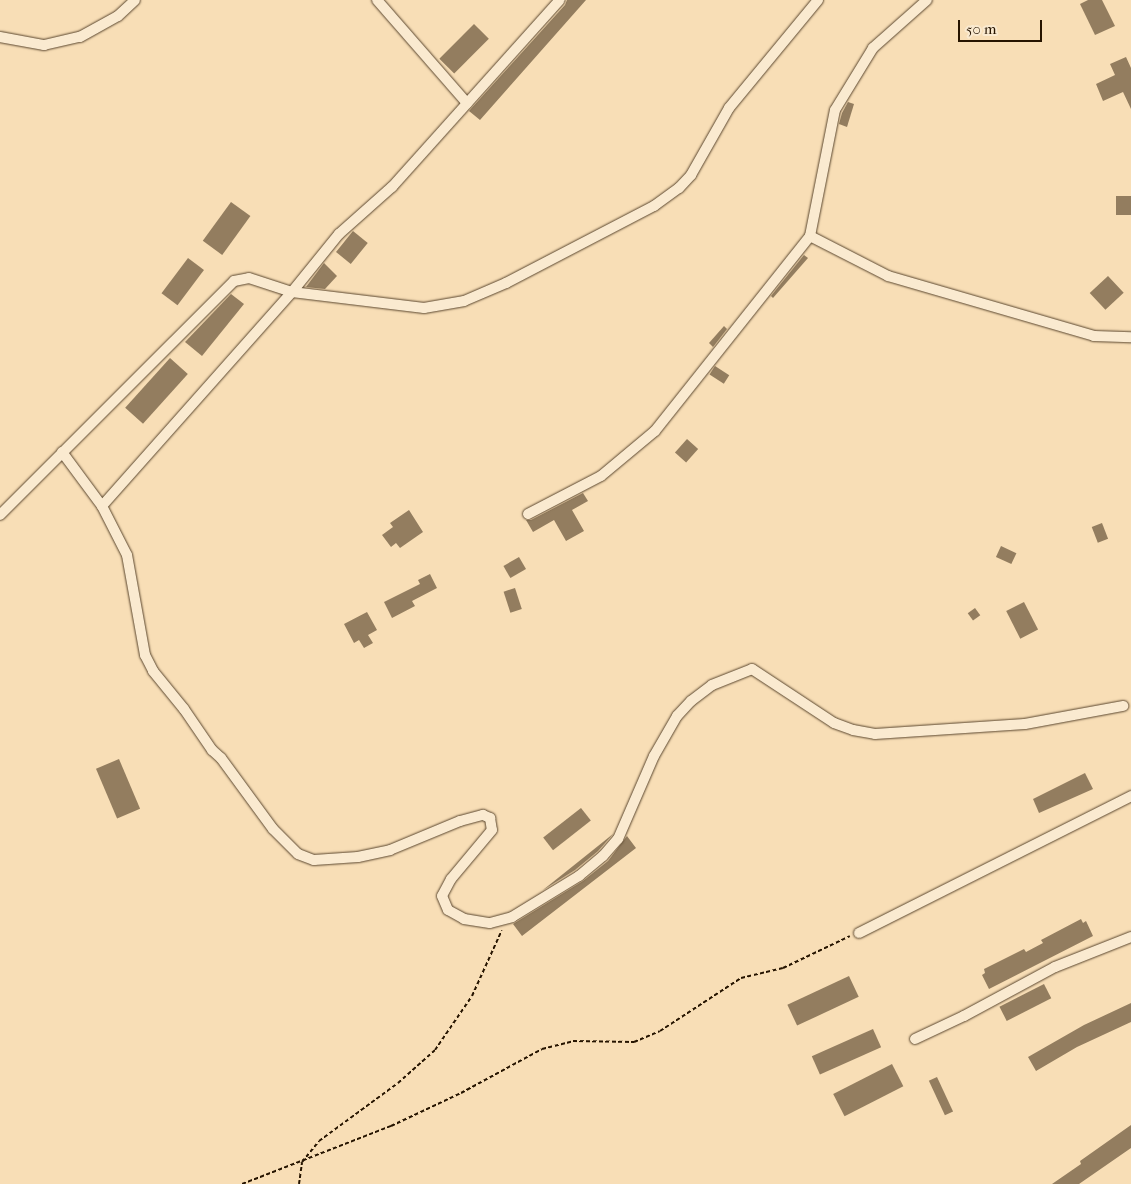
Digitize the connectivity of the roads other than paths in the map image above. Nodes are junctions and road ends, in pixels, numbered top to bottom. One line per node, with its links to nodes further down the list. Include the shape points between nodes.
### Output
1 (135, 0): 6 (street, via 118,16 80,37 44,45)
2 (377, 0): 7 (street)
3 (560, 0): 7 (street)
4 (818, 0): 9 (street, via 729,108 691,175 654,206 506,283 464,301 424,308)
5 (926, 0): 8 (street, via 873,48 835,110)
6 (0, 37)
7 (467, 102): 9 (street, via 392,187 339,234)
8 (810, 236): 10 (street, via 888,276 1094,336); 14 (street, via 656,431 601,476)
9 (292, 292): 11 (street, via 249,278 234,281); 12 (street)
10 (1131, 337)
11 (62, 452): 12 (street); 13 (street)
12 (102, 506): 15 (street, via 127,555 145,655 153,671 273,829 298,854 314,860 358,857 390,850 460,821 483,815 490,818 492,830 451,879 442,896 448,910 464,919 490,922 512,917 579,876 603,856 618,839 654,756 678,716 690,701 712,685 752,669 834,722 875,734 1025,724)
13 (0, 514)
14 (528, 514)
15 (1123, 706)
16 (1131, 796): 17 (street)
17 (859, 932)
18 (1131, 937): 19 (street, via 1055,968)
19 (915, 1039)

